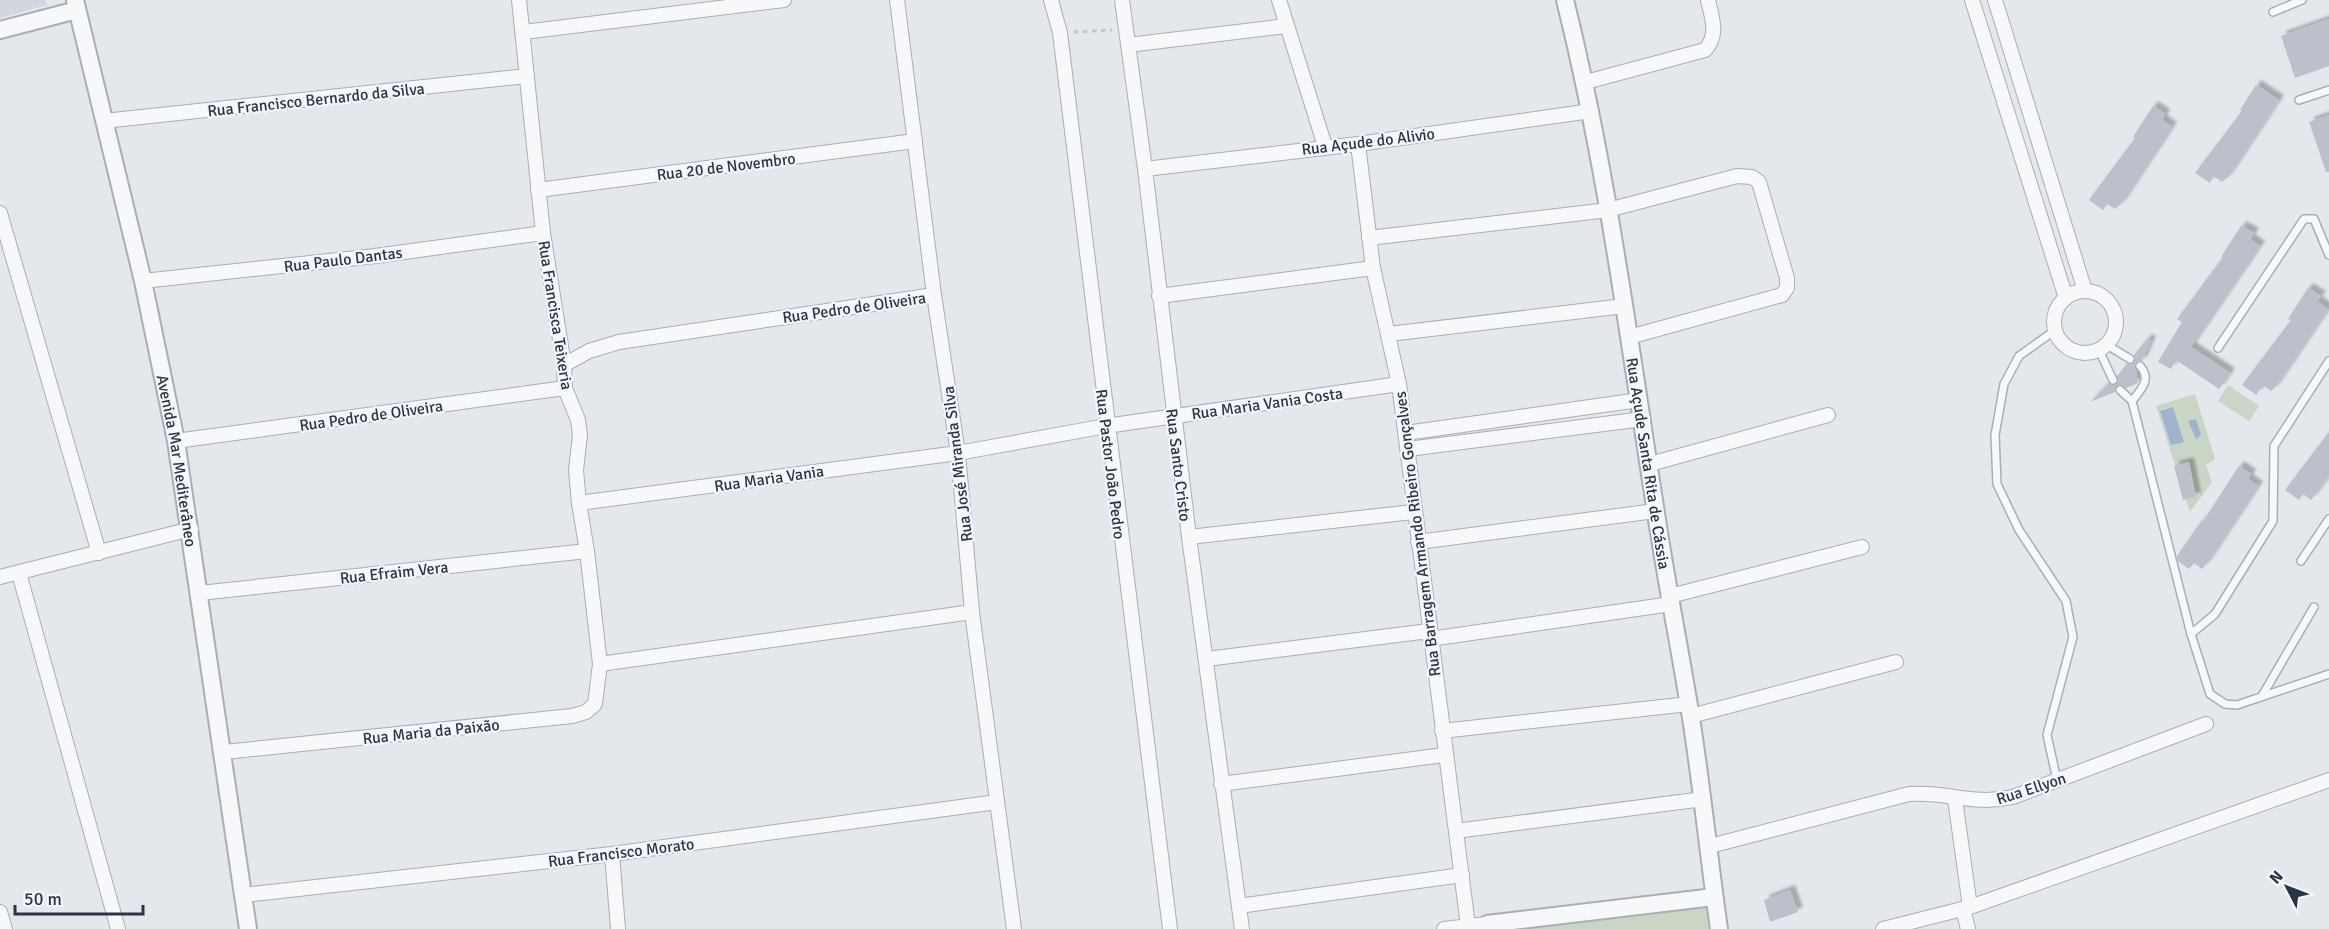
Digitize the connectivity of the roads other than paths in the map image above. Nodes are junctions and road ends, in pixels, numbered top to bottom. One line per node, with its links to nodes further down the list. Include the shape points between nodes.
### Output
1 (519, 0): 16 (street, Rua Francisca Teixeria)
2 (784, 0): 16 (street)
3 (897, 0): 24 (street, Rua José Miranda Silva)
4 (1051, 0): 59 (street, Rua Pastor João Pedro, via 1060,33)
5 (1122, 0): 17 (street, Rua Santo Cristo)
6 (1279, 0): 14 (street)
7 (1565, 0): 19 (street, Rua Açude Santa Rita de Cássia)
8 (1707, 0): 19 (street, via 1714,27 1711,44 1705,50)
9 (1972, 0): 39 (street)
10 (1995, 0): 36 (street)
11 (2302, 0): 13 (lane)
12 (76, 5): 15 (street); 23 (street, Avenida Mar Mediterâneo)
13 (2273, 12)
14 (1286, 26): 17 (street); 26 (street)
15 (0, 30)
16 (524, 32): 18 (street, Rua Francisca Teixeria)
17 (1128, 45): 27 (street, Rua Santo Cristo)
18 (527, 76): 23 (street, Rua Francisco Bernardo da Silva); 28 (street, Rua Francisca Teixeria)
19 (1586, 82): 22 (street, Rua Açude Santa Rita de Cássia)
20 (2329, 90): 21 (lane)
21 (2299, 100)
22 (1591, 111): 25 (street, Rua Açude do Alivio); 29 (street, Rua Açude Santa Rita de Cássia)
23 (104, 121): 35 (street, Avenida Mar Mediterâneo)
24 (915, 141): 28 (street, Rua 20 de Novembro); 37 (street, Rua José Miranda Silva)
25 (1358, 144): 26 (street, Rua Açude do Alivio); 32 (street, Rua Barragem Armando Ribeiro Gonçalves)
26 (1325, 147): 27 (street, Rua Açude do Alivio)
27 (1145, 169): 38 (street, Rua Santo Cristo)
28 (538, 190): 31 (street, Rua Francisca Teixeria)
29 (1608, 210): 32 (street); 40 (street, Rua Açude Santa Rita de Cássia); 43 (street, via 1737,176 1752,177 1759,182 1787,278 1787,288 1775,298)
30 (0, 213): 74 (street)
31 (543, 233): 35 (street, Rua Paulo Dantas); 48 (street, Rua Francisca Teixeria)
32 (1369, 238): 34 (street, Rua Barragem Armando Ribeiro Gonçalves)
33 (2329, 255): 45 (lane, via 2314,219 2304,219)
34 (1373, 268): 38 (street); 42 (street, Rua Barragem Armando Ribeiro Gonçalves)
35 (143, 281): 61 (street, Avenida Mar Mediterâneo)
36 (2085, 291): 39 (street); 44 (street, via 2103,296 2114,311 2116,329)
37 (934, 295): 48 (street, Rua Pedro de Oliveira, via 619,342 589,351); 63 (street, Rua José Miranda Silva)
38 (1159, 296): 57 (street, Rua Santo Cristo)
39 (2066, 298): 41 (street, via 2055,313)
40 (1624, 306): 42 (street); 43 (street, Rua Açude Santa Rita de Cássia)
41 (2054, 331): 44 (street, via 2072,351 2090,353); 94 (lane, via 2019,356 2004,384 1995,435 1997,484 2019,530 2066,601 2073,637 2047,735)
42 (1389, 334): 51 (street, Rua Barragem Armando Ribeiro Gonçalves)
43 (1629, 337): 54 (street, Rua Açude Santa Rita de Cássia)
44 (2103, 348): 46 (lane); 50 (lane)
45 (2218, 348)
46 (2130, 359)
47 (2329, 361): 82 (lane, via 2274,446 2272,521 2215,614)
48 (564, 365): 52 (street, Rua Francisca Teixeria)
49 (2140, 366): 55 (lane, via 2145,382)
50 (2113, 380)
51 (1399, 384): 57 (street, Rua Maria Vania Costa); 60 (street, Rua Barragem Armando Ribeiro Gonçalves)
52 (565, 388): 61 (street, Rua Pedro de Oliveira); 65 (street, Rua Francisca Teixeria, via 579,428)
53 (2120, 390): 55 (lane)
54 (1639, 400): 58 (street, Rua Açude Santa Rita de Cássia); 60 (street)
55 (2132, 402): 82 (lane)
56 (1828, 415): 64 (street)
57 (1173, 417): 59 (street, Rua Maria Vania Costa); 70 (street, Rua Santo Cristo)
58 (1643, 419): 62 (street); 64 (street, Rua Açude Santa Rita de Cássia)
59 (1106, 426): 63 (street, Rua Maria Vania Costa); 116 (street, Rua Pastor João Pedro)
60 (1406, 433): 62 (street, Rua Barragem Armando Ribeiro Gonçalves)
61 (176, 441): 69 (street, Avenida Mar Mediterâneo)
62 (1408, 449): 67 (street, Rua Barragem Armando Ribeiro Gonçalves)
63 (958, 453): 65 (street, Rua Maria Vania); 81 (street, Rua José Miranda Silva)
64 (1650, 464): 66 (street, Rua Açude Santa Rita de Cássia)
65 (579, 503): 73 (street, Rua Francisca Teixeria)
66 (1655, 511): 71 (street); 79 (street, Rua Açude Santa Rita de Cássia)
67 (1413, 512): 70 (street); 71 (street, Rua Barragem Armando Ribeiro Gonçalves)
68 (2329, 519): 75 (lane)
69 (190, 529): 74 (street); 78 (street, Avenida Mar Mediterâneo)
70 (1189, 537): 84 (street, Rua Santo Cristo)
71 (1418, 542): 83 (street, Rua Barragem Armando Ribeiro Gonçalves)
72 (1862, 547): 79 (street)
73 (587, 551): 78 (street, Rua Efraim Vera); 86 (street, Rua Francisca Teixeria)
74 (99, 553): 76 (street)
75 (2301, 561)
76 (19, 573): 77 (street); 112 (street)
77 (0, 577)
78 (200, 593): 92 (street, Avenida Mar Mediterâneo)
79 (1670, 600): 83 (street); 89 (street, Rua Açude Santa Rita de Cássia)
80 (2314, 607): 88 (lane)
81 (972, 612): 86 (street); 99 (street, Rua José Miranda Silva)
82 (2191, 634): 88 (lane, via 2210,694 2225,704 2237,705)
83 (1430, 635): 84 (street); 91 (street, Rua Barragem Armando Ribeiro Gonçalves)
84 (1207, 659): 96 (street, Rua Santo Cristo)
85 (1896, 662): 89 (street)
86 (600, 664): 92 (street, Rua Maria da Paixão, via 595,704 572,716)
87 (2329, 674): 88 (lane)
88 (2262, 696)
89 (1690, 710): 91 (street); 97 (street, Rua Açude Santa Rita de Cássia)
90 (2206, 724): 94 (street, Rua Ellyon)
91 (1442, 731): 93 (street, Rua Barragem Armando Ribeiro Gonçalves)
92 (224, 752): 104 (street, Avenida Mar Mediterâneo)
93 (1444, 755): 96 (street); 100 (street, Rua Barragem Armando Ribeiro Gonçalves)
94 (2057, 780): 98 (street, Rua Ellyon, via 1994,801)
95 (2329, 780): 107 (street)
96 (1221, 784): 106 (street, Rua Santo Cristo)
97 (1703, 799): 100 (street); 101 (street, Rua Açude Santa Rita de Cássia)
98 (1955, 799): 101 (street, Rua Ellyon, via 1931,792 1909,794); 107 (street)
99 (997, 802): 102 (street, Rua Francisco Morato); 115 (street, Rua José Miranda Silva)
100 (1456, 831): 103 (street, Rua Barragem Armando Ribeiro Gonçalves)
101 (1710, 846): 105 (street, Rua Açude Santa Rita de Cássia)
102 (612, 854): 104 (street, Rua Francisco Morato); 114 (street)
103 (1461, 875): 106 (street); 109 (street, Rua Barragem Armando Ribeiro Gonçalves)
104 (244, 895): 113 (street, Avenida Mar Mediterâneo)
105 (1714, 897): 110 (street); 119 (street, Rua Açude Santa Rita de Cássia)
106 (1239, 906): 117 (street, Rua Santo Cristo)
107 (1966, 908): 120 (street); 121 (street)
108 (0, 912): 111 (street)
109 (1468, 926): 110 (street); 118 (street)
110 (1487, 927)
111 (5, 929)
112 (118, 929)
113 (248, 929)
114 (618, 929)
115 (1014, 929)
116 (1170, 929)
117 (1242, 929)
118 (1444, 929)
119 (1719, 929)
120 (1883, 929)
121 (1968, 929)

